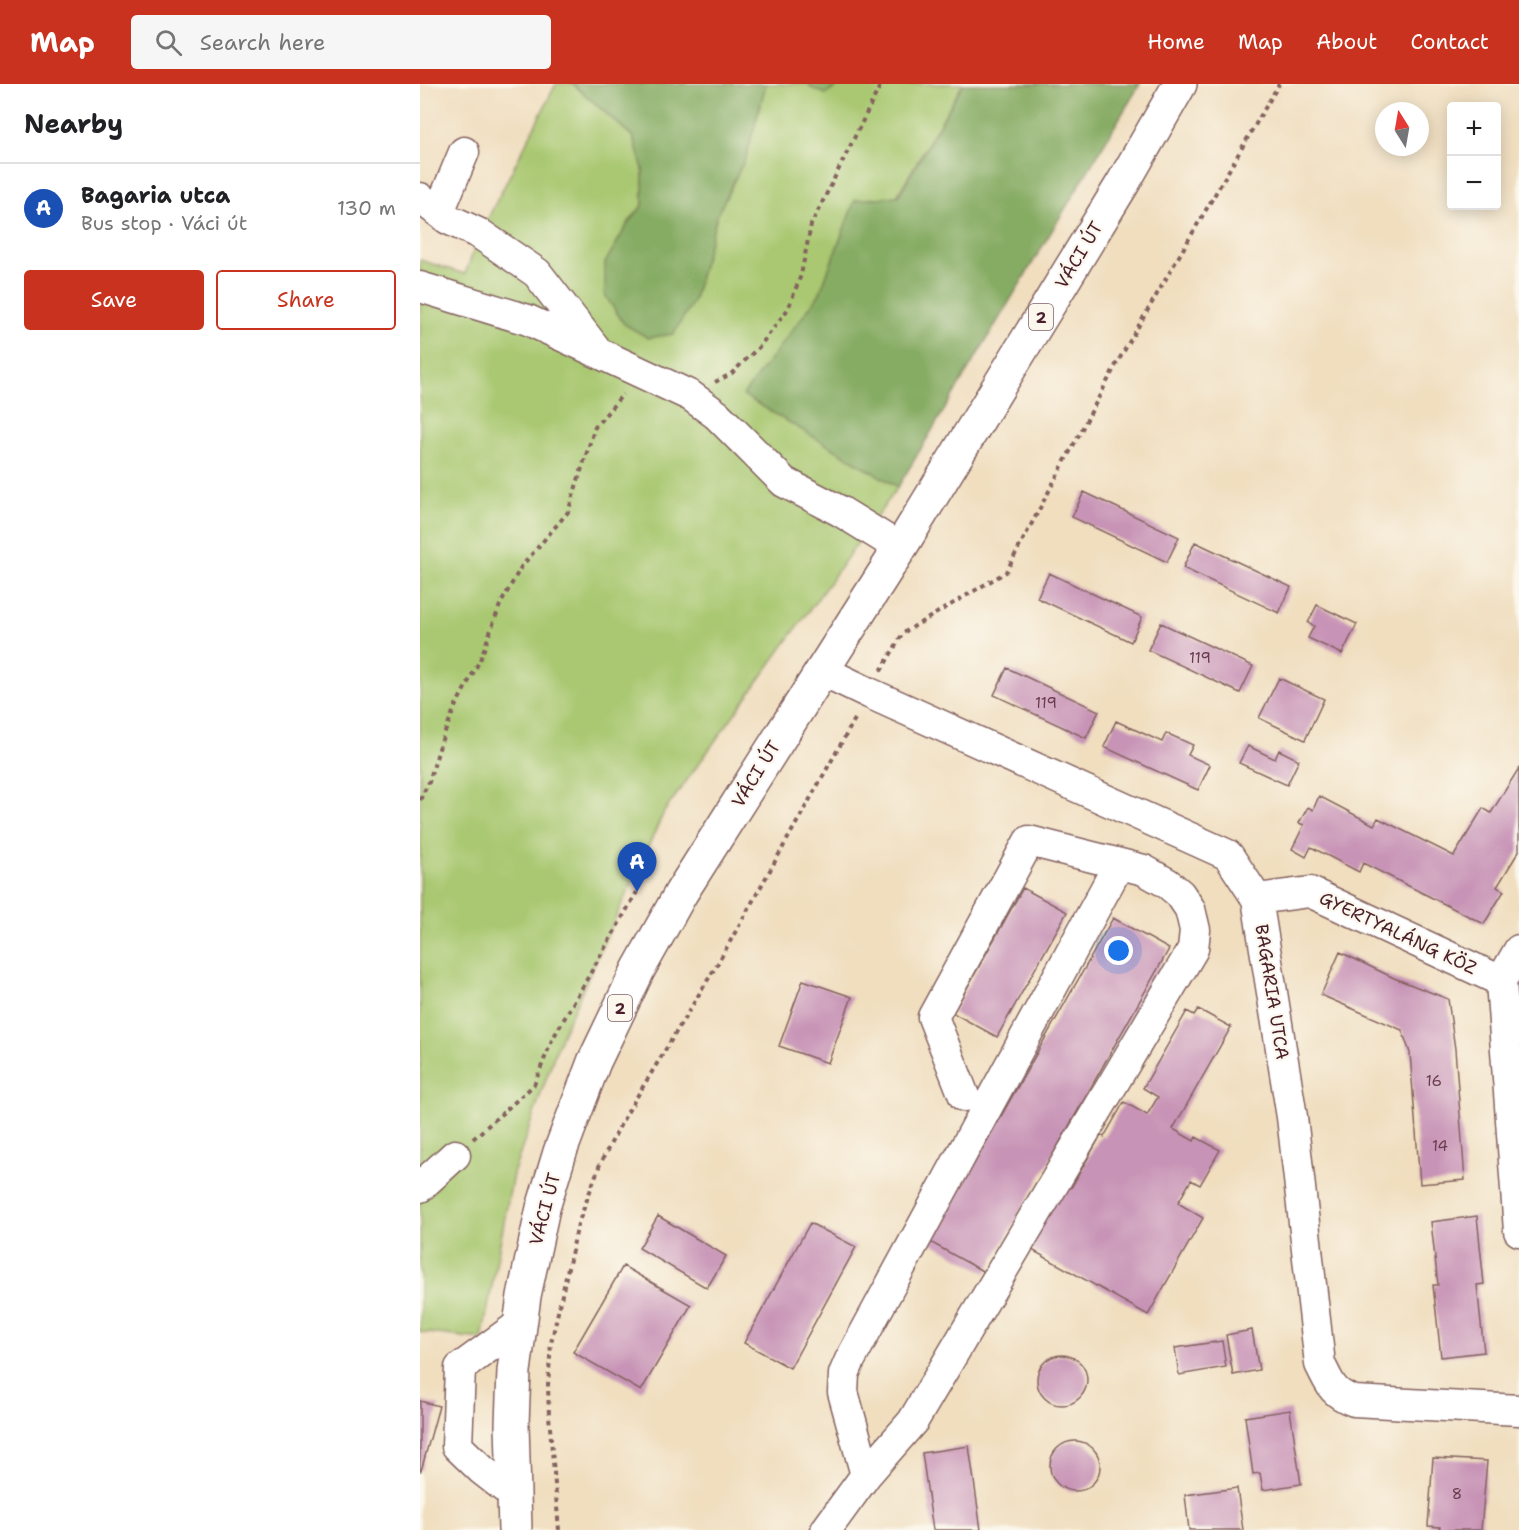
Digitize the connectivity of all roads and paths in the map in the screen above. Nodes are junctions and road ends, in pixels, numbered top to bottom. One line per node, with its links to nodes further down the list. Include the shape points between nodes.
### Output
1 (881, 84): 9 (path, via 811,225 801,275 788,309 759,347 731,374)
2 (1180, 84): 10 (main road, VÁCI ÚT / 2)
3 (1279, 84): 12 (path, via 1117,363 1006,572 903,633)
4 (464, 152): 5 (street)
5 (429, 205): 7 (street, via 537,273)
6 (420, 287): 7 (street, via 528,320)
7 (597, 351): 8 (street)
8 (641, 373): 9 (street); 14 (path, via 595,427 568,512 521,567 500,605)
9 (691, 396): 10 (street, via 784,482)
10 (900, 548): 11 (main road, VÁCI ÚT / 2)
11 (821, 670): 17 (street, BAGARIA UTCA, via 1228,855); 24 (main road, VÁCI ÚT / 2, via 681,893 594,1062 543,1208)
12 (878, 676)
13 (857, 715): 29 (path, via 718,963 624,1118 600,1164 578,1224 551,1344 548,1385)
14 (420, 800)
15 (1119, 864): 20 (street, via 1029,841 933,1017); 26 (street, via 844,1374 843,1392); 26 (street, via 1144,870 1180,894 1191,909 1193,949 914,1421)
16 (637, 892): 21 (path, via 552,1040 534,1085)
17 (1257, 899): 19 (street, GYERTYALÁNG KÖZ, via 1310,892); 25 (street, BAGARIA UTCA, via 1292,1117 1320,1364 1330,1385 1341,1397 1354,1401)
18 (1519, 950): 19 (street)
19 (1501, 981): 23 (street)
20 (964, 1096)
21 (454, 1155): 22 (street)
22 (420, 1186)
23 (1519, 1231)
24 (520, 1324): 27 (main road, VÁCI ÚT / 2, via 512,1403); 27 (street, via 460,1368 457,1446)
25 (1519, 1410)
26 (866, 1474): 30 (street)
27 (514, 1495): 28 (main road, VÁCI ÚT / 2)
28 (515, 1530)
29 (559, 1530)
30 (826, 1530)

